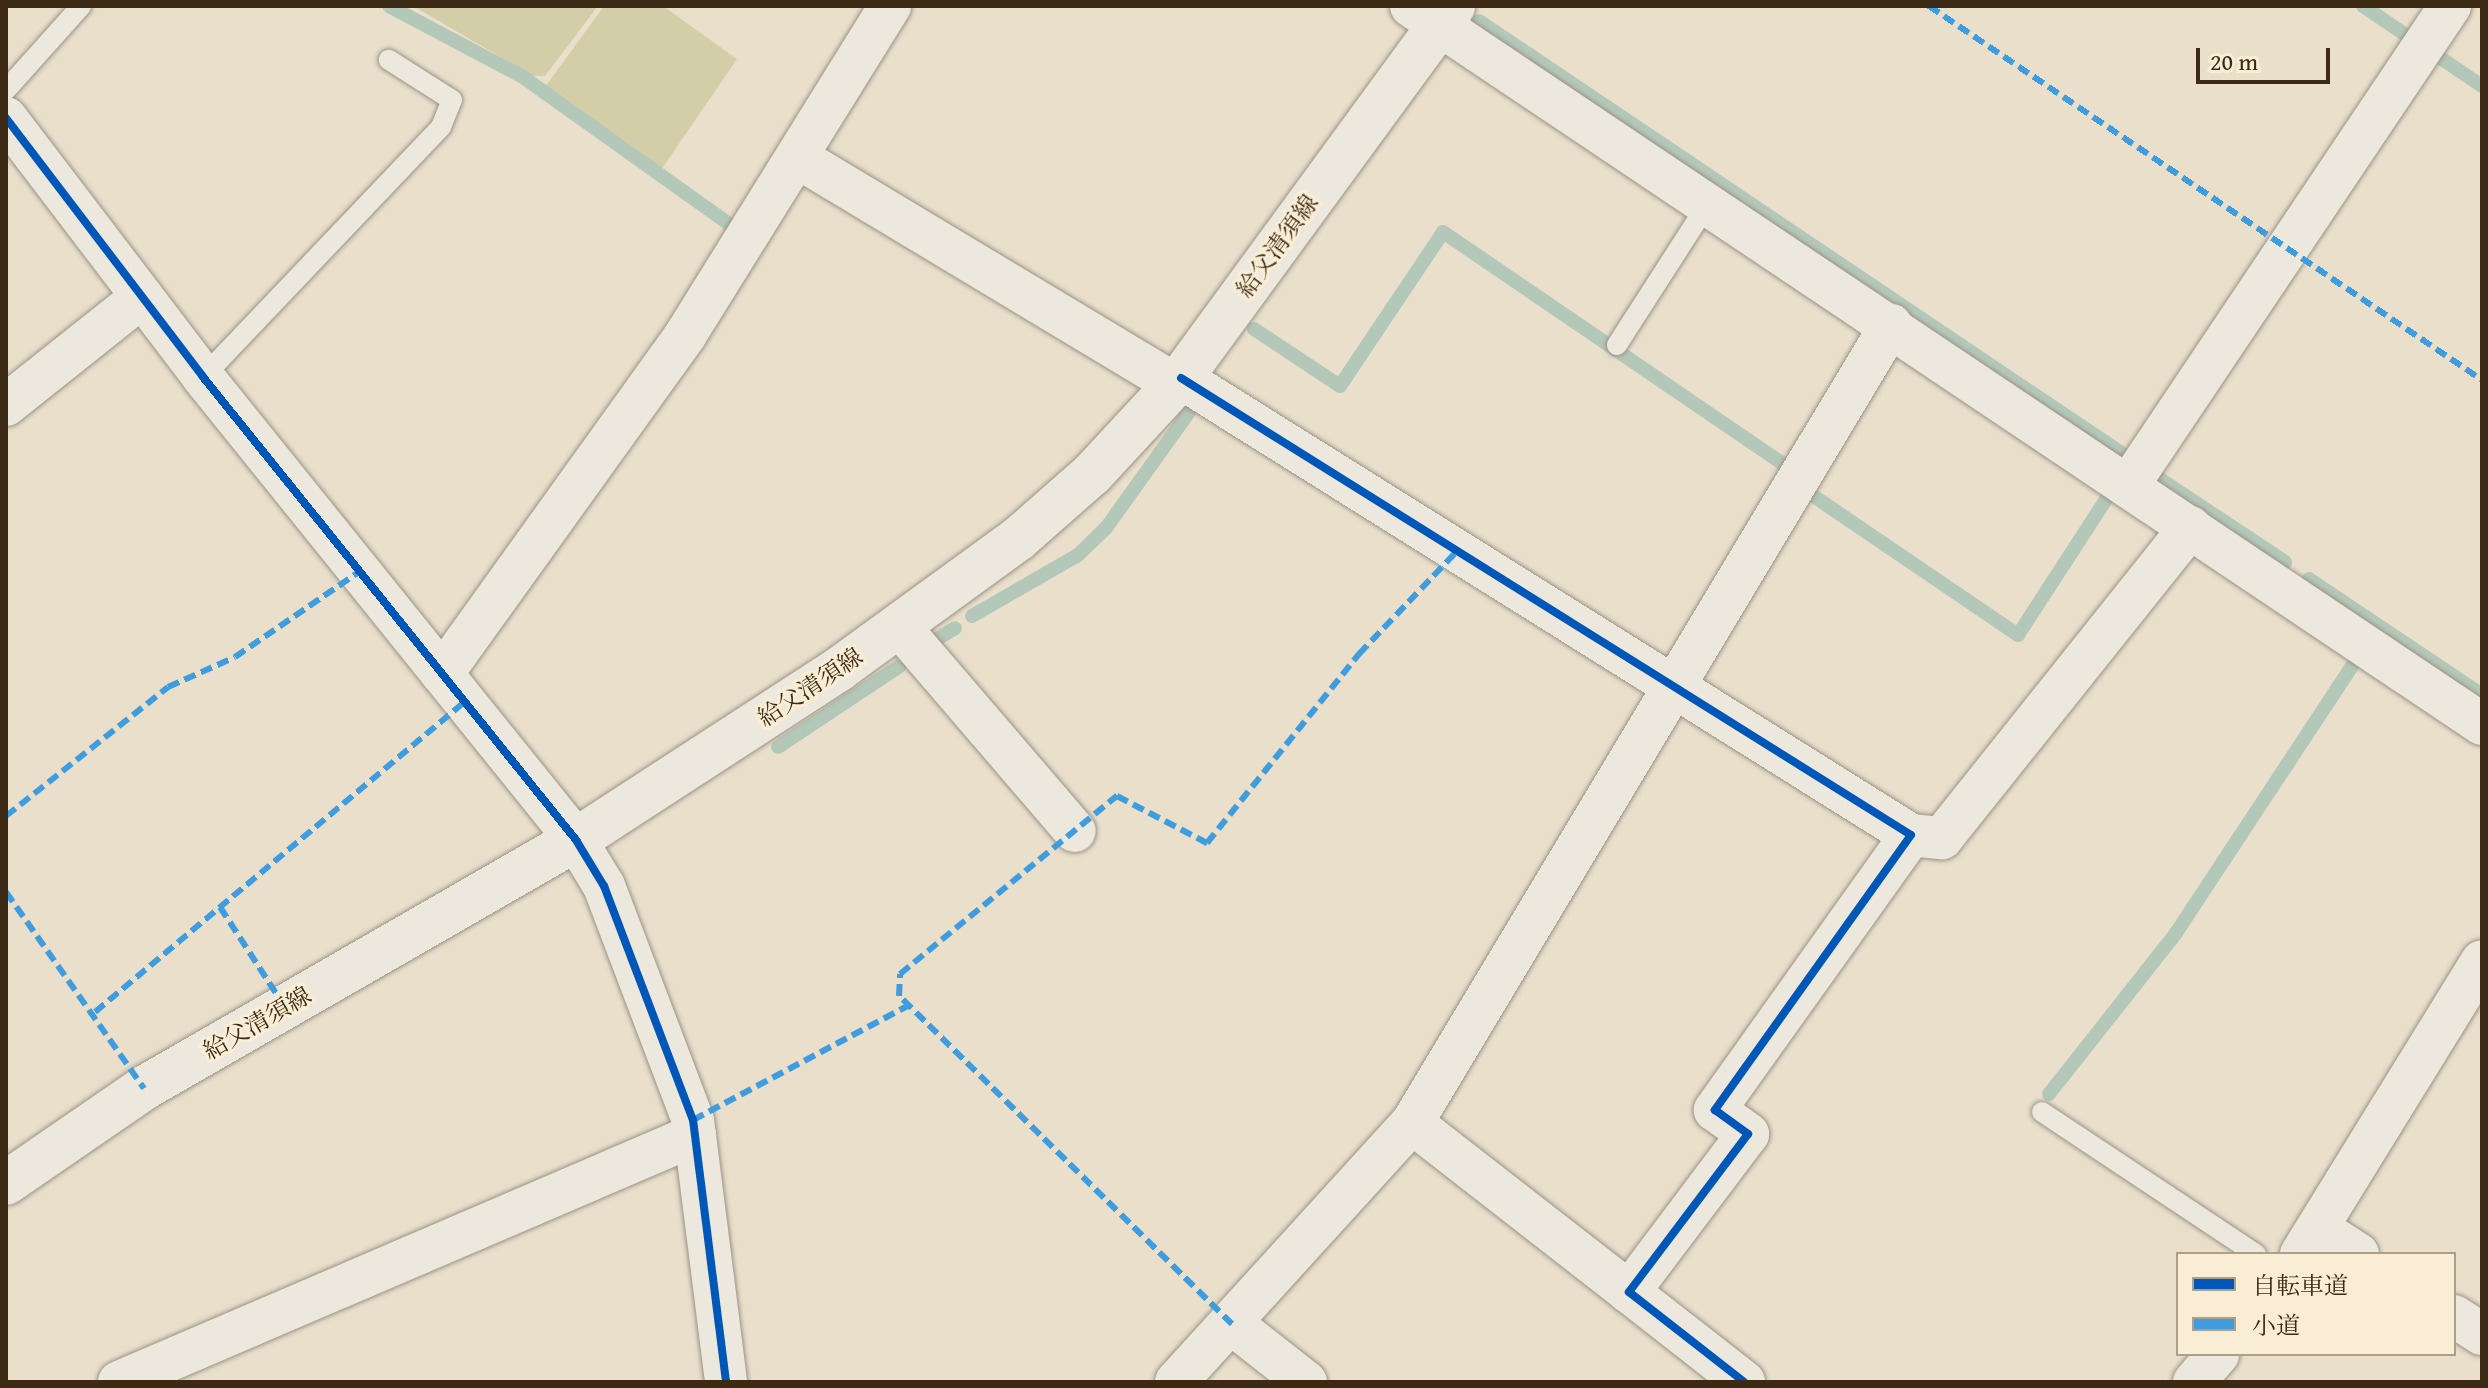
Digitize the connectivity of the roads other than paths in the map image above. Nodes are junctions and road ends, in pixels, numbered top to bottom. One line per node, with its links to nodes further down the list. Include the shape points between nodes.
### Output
1 (81, 6): 6 (lane)
2 (890, 6): 8 (street)
3 (2450, 6): 16 (street)
4 (1434, 12): 9 (street); 14 (main road, 給父清須線)
5 (389, 60): 13 (lane, via 452,100 441,127)
6 (6, 90)
7 (6, 118): 10 (street)
8 (797, 157): 14 (street); 19 (street, via 686,334)
9 (1708, 203): 11 (street); 12 (lane)
10 (142, 297): 13 (street); 15 (street)
11 (1891, 325): 16 (street); 20 (street)
12 (1617, 345)
13 (203, 377): 19 (street)
14 (1178, 381): 18 (main road, 給父清須線, via 1092,474 1018,539); 20 (street)
15 (6, 405)
16 (2128, 486): 17 (street)
17 (2190, 527): 21 (street); 23 (street, via 1942,838)
18 (899, 626): 22 (street); 24 (main road, 給父清須線)
19 (442, 674): 24 (street)
20 (1673, 687): 23 (street); 27 (street)
21 (2482, 724)
22 (1075, 831)
23 (1911, 835): 33 (street, via 1715,1110 1748,1134)
24 (576, 840): 28 (street, via 604,886); 29 (main road, 給父清須線, via 144,1088)
25 (2482, 961): 30 (street)
26 (2042, 1112): 31 (lane)
27 (1412, 1123): 33 (street); 35 (street)
28 (695, 1135): 38 (street); 39 (street)
29 (6, 1183)
30 (2311, 1242): 32 (street)
31 (2253, 1252)
32 (2350, 1252)
33 (1629, 1292): 42 (street)
34 (2456, 1317): 36 (street)
35 (1232, 1324): 40 (street); 41 (street)
36 (2482, 1334)
37 (2216, 1356): 43 (street)
38 (119, 1382)
39 (726, 1382)
40 (1176, 1382)
41 (1306, 1382)
42 (1744, 1382)
43 (2194, 1382)

